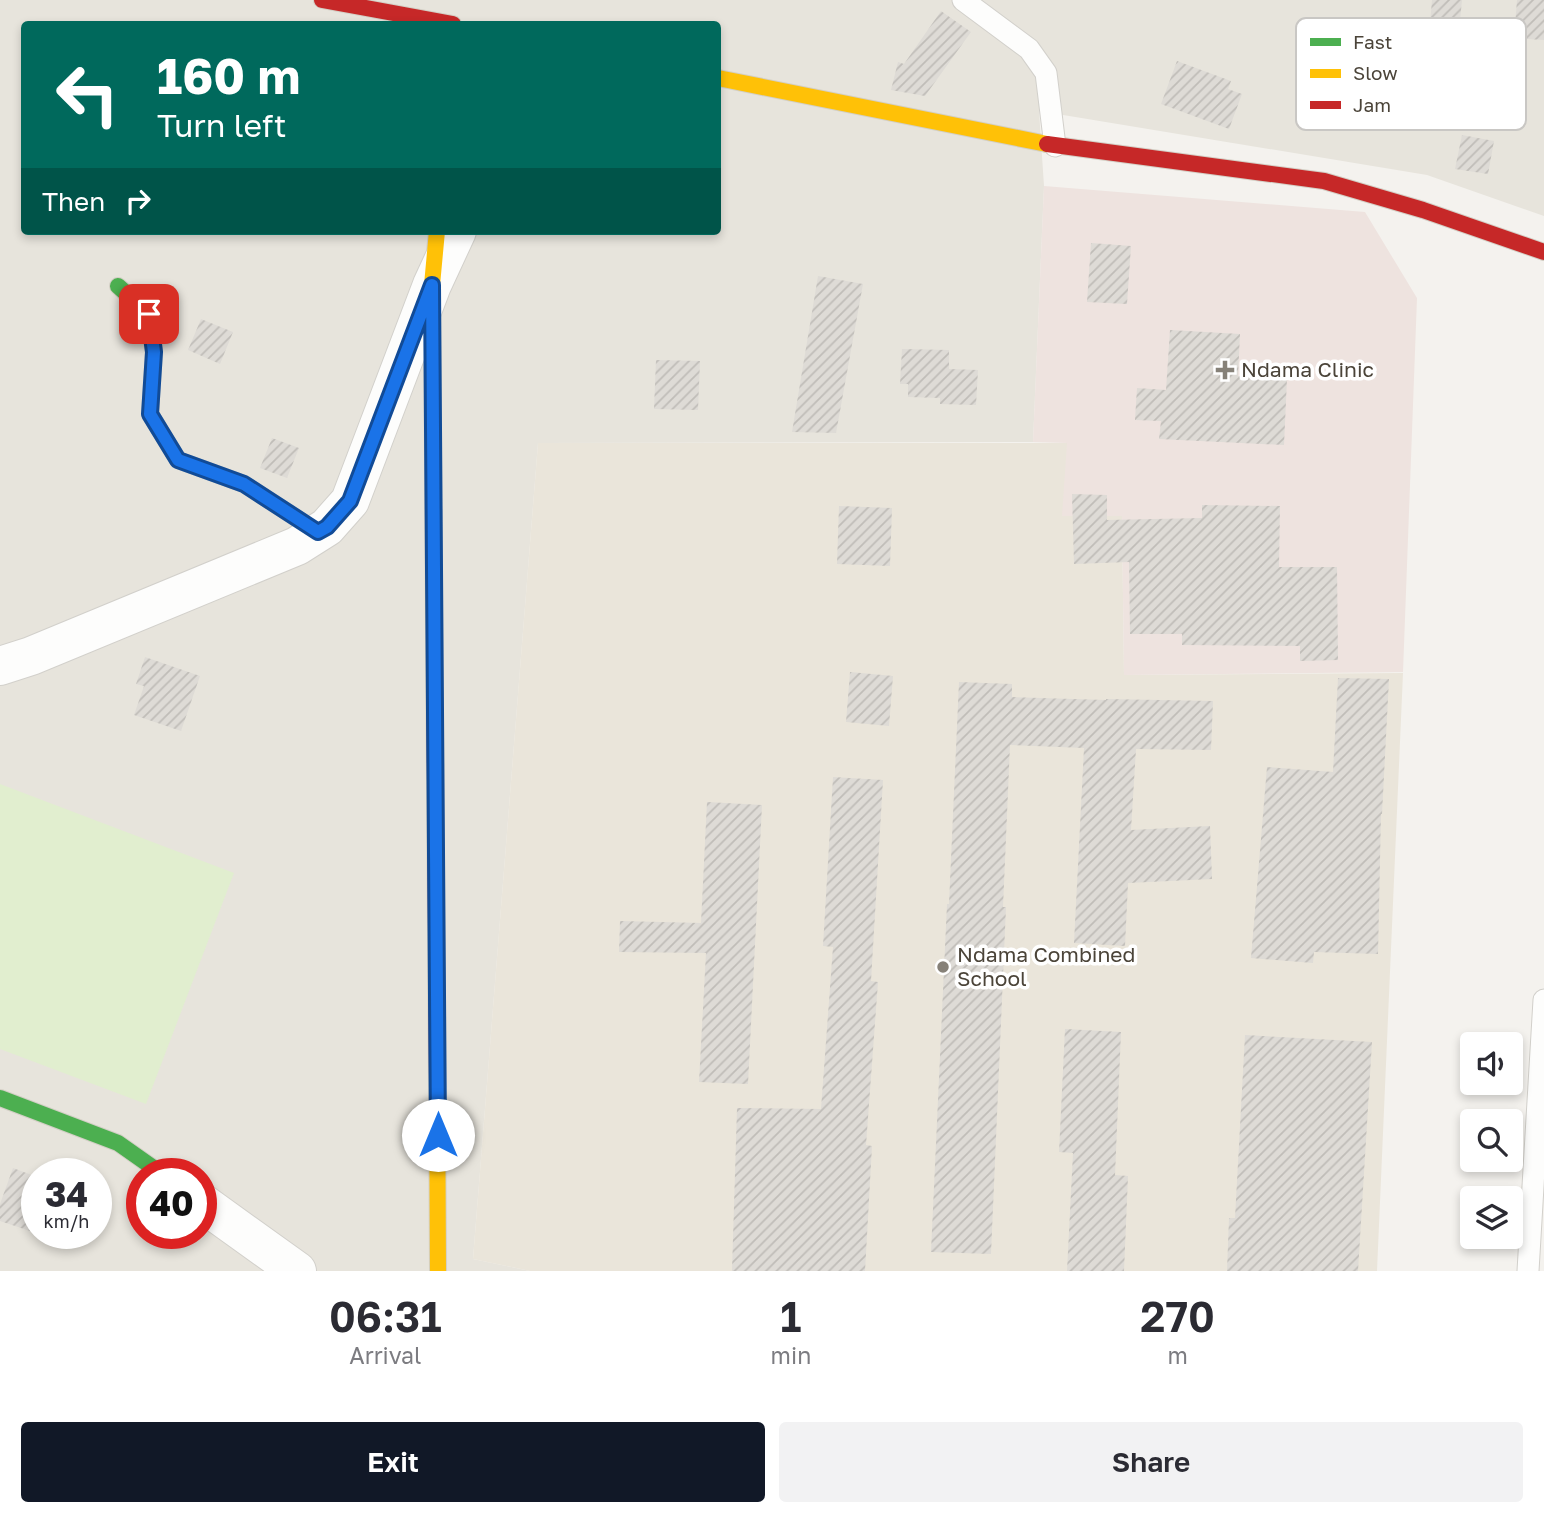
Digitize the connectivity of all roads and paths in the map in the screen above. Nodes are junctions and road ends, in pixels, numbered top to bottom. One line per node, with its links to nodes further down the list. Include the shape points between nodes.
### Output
1 (322, 0): 4 (street)
2 (459, 0): 5 (street)
3 (963, 0): 7 (lane, via 1029,49 1046,73)
4 (438, 21)
5 (456, 21)
6 (721, 79): 7 (street)
7 (1055, 146): 10 (street, via 1324,181)
8 (437, 235): 11 (street)
9 (455, 235): 11 (street)
10 (1544, 252)
11 (432, 285): 13 (street, via 350,501); 20 (street)
12 (118, 286): 13 (street, via 149,314 154,352 150,414 178,460 244,484)
13 (318, 532): 14 (street, via 297,545)
14 (0, 666)
15 (1544, 1000): 21 (lane)
16 (0, 1098): 17 (street, via 118,1143)
17 (139, 1158)
18 (217, 1214): 19 (street)
19 (297, 1271)
20 (438, 1271)
21 (1528, 1271)

